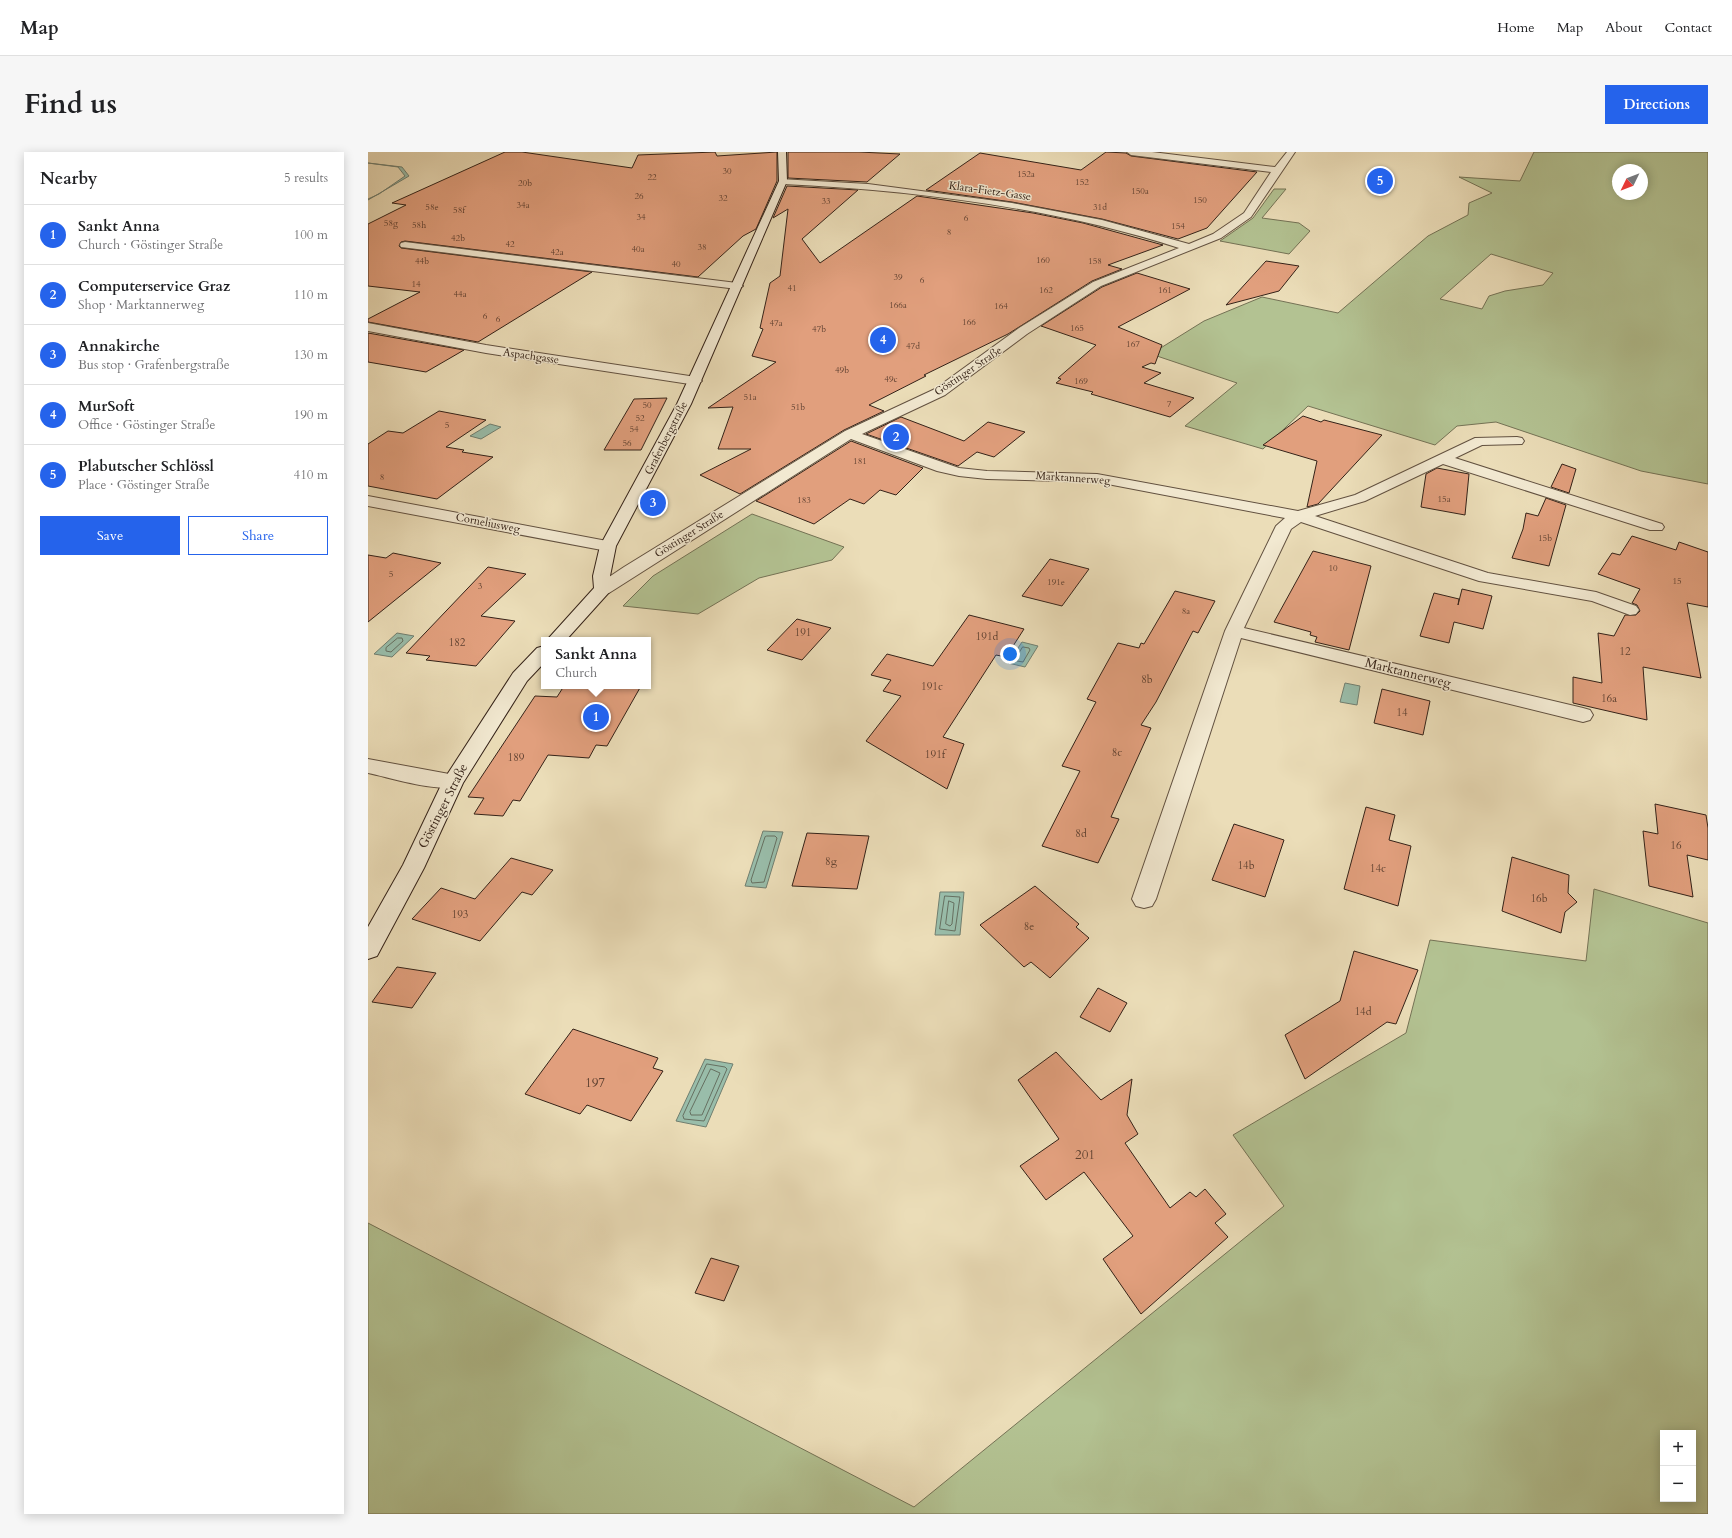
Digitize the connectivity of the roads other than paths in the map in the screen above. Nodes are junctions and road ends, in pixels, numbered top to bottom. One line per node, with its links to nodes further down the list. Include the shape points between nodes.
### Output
1 (782, 152): 5 (street, Grafenbergstraße)
2 (1131, 152): 4 (street)
3 (1291, 152): 4 (street, Göstinger Straße)
4 (1277, 170): 7 (street, Göstinger Straße, via 1248,215 1217,236)
5 (783, 182): 7 (street, Klara-Fietz-Gasse, via 874,187 1014,206 1104,222); 8 (street, Grafenbergstraße)
6 (405, 245): 8 (street)
7 (1189, 248): 11 (street, Göstinger Straße, via 1097,284 1023,332 940,392)
8 (737, 286): 10 (street, Grafenbergstraße)
9 (368, 327): 10 (street, Aspachgasse, via 486,349)
10 (696, 380): 17 (street, Grafenbergstraße, via 647,476)
11 (850, 434): 15 (street, Marktannerweg, via 959,472 1097,478); 18 (street, Göstinger Straße, via 630,570)
12 (1517, 442): 13 (street, Marktannerweg, via 1480,441)
13 (1443, 459): 15 (street, Marktannerweg, via 1360,498); 16 (street)
14 (368, 501): 17 (street, Corneliusweg)
15 (1299, 516): 19 (street, Marktannerweg, via 1485,577 1596,597); 20 (street, Marktannerweg, via 1284,526)
16 (1656, 527)
17 (607, 546): 18 (street, Grafenbergstraße, via 602,582)
18 (604, 589): 21 (street, Göstinger Straße)
19 (1630, 610)
20 (1234, 630): 23 (street, Marktannerweg); 26 (street, Marktannerweg)
21 (559, 637)
22 (541, 655): 25 (street, Göstinger Straße, via 520,677)
23 (1583, 715)
24 (368, 766): 25 (street)
25 (453, 781): 27 (street, Göstinger Straße, via 413,868)
26 (1144, 899)
27 (368, 949)

